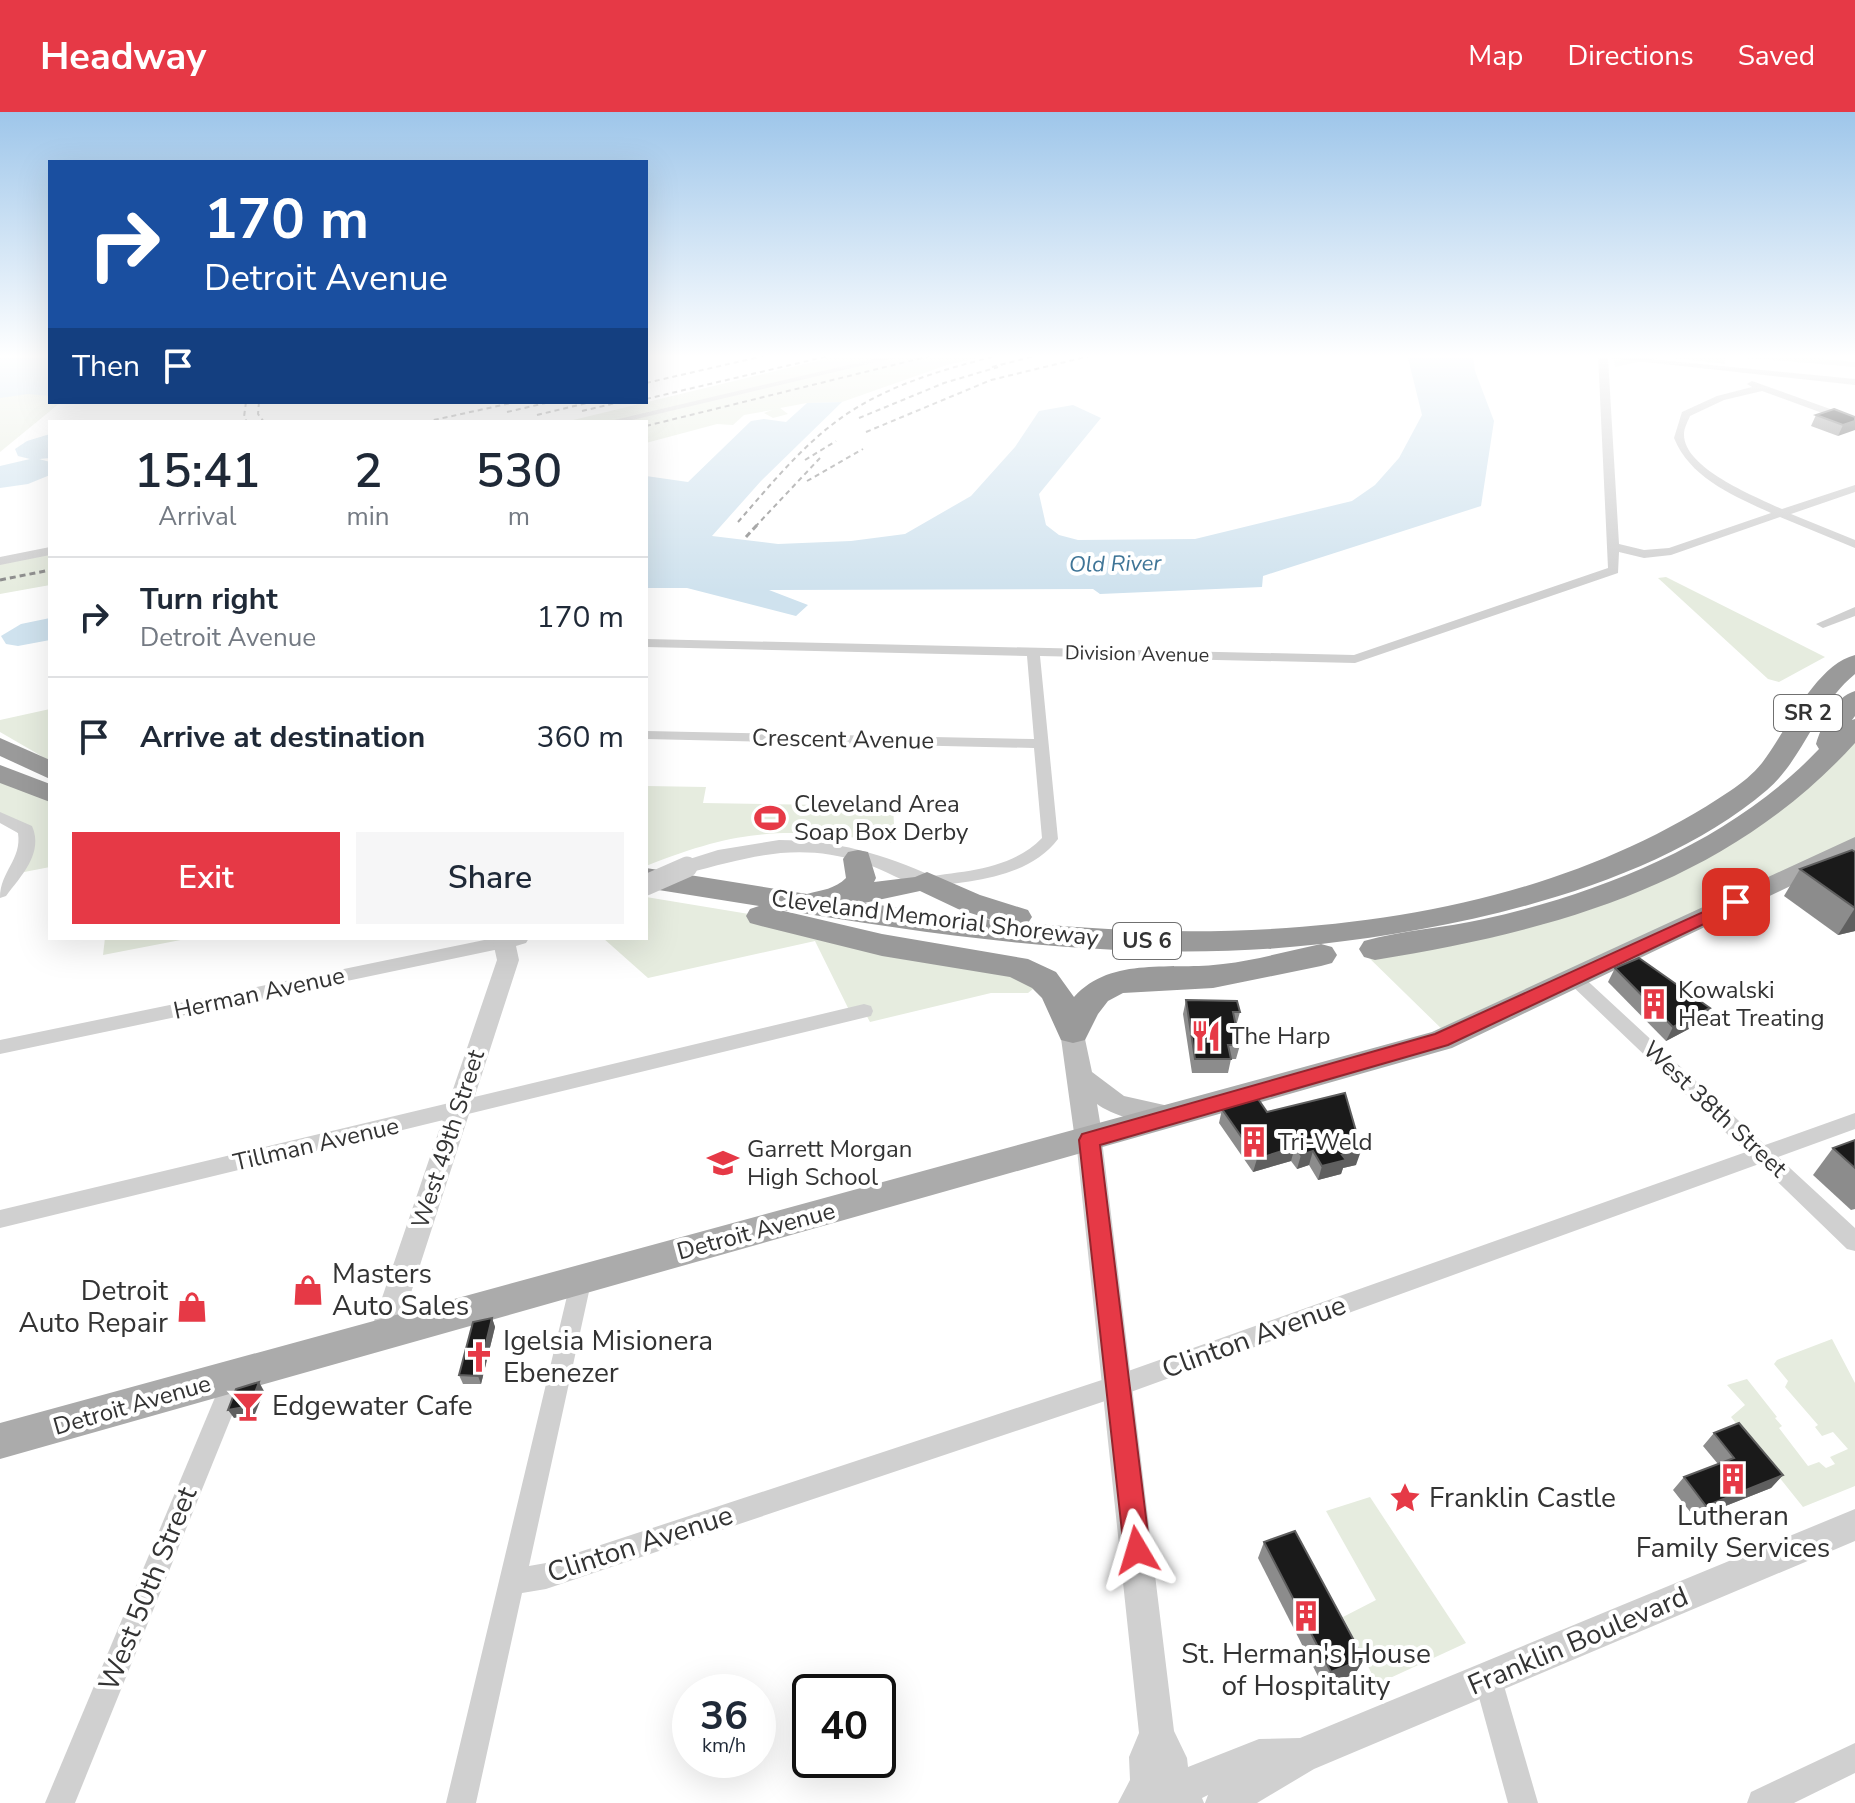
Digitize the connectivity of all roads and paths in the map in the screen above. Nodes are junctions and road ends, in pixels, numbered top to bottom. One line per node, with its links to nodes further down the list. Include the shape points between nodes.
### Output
1 (1606, 433): 6 (street)
2 (1680, 433): 4 (street, via 1690,460 1706,474)
3 (1855, 488): 4 (street)
4 (1781, 513): 5 (street); 6 (street, via 1671,551 1644,554)
5 (1855, 544)
6 (1611, 546): 12 (street, Division Avenue, via 1614,570 1355,659)
7 (48, 551): 8 (street)
8 (0, 561)
9 (1855, 611): 10 (street)
10 (1823, 624)
11 (648, 643): 12 (street, Division Avenue)
12 (1033, 651): 18 (street)
13 (1855, 662): 23 (highway, Cleveland Memorial Shoreway / SR 2, via 1820,694)
14 (1855, 685): 23 (highway, US 6, via 1806,743)
15 (1855, 699): 20 (highway, US 6, via 1836,723)
16 (1855, 727): 20 (highway, Cleveland Memorial Shoreway / SR 2)
17 (648, 735): 18 (street, Crescent Avenue)
18 (1040, 744): 29 (street, via 1051,828 1048,842 1016,863)
19 (0, 746): 21 (highway)
20 (1825, 759): 38 (highway, Cleveland Memorial Shoreway / US 6, via 1790,793 1737,830 1612,891 1467,934)
21 (48, 770)
22 (0, 773): 24 (highway)
23 (1770, 773): 35 (highway, Cleveland Memorial Shoreway / US 6, via 1721,809 1651,848 1574,880)
24 (48, 793)
25 (0, 817): 31 (street, via 26,830 29,843 26,858)
26 (846, 854): 29 (street); 30 (street, bridge, via 795,845 754,848); 33 (highway, via 861,878)
27 (1843, 855): 39 (main road, Detroit Avenue)
28 (648, 878): 34 (highway, Cleveland Memorial Shoreway / US 6)
29 (918, 883): 33 (highway); 35 (highway, via 1014,916 1123,930 1286,927)
30 (648, 884)
31 (0, 892)
32 (648, 897): 36 (highway, Cleveland Memorial Shoreway / US 6)
33 (844, 897): 34 (highway)
34 (808, 903): 35 (highway, Cleveland Memorial Shoreway / US 6, via 1025,934 1165,941 1327,933)
35 (1486, 906)
36 (761, 916): 38 (highway, Cleveland Memorial Shoreway / US 6, via 1048,957 1193,962); 41 (highway, via 882,945 1017,967 1056,992)
37 (511, 940): 42 (street, Herman Avenue); 44 (street, West 49th Street)
38 (1321, 955): 41 (highway, via 1213,977 1115,982 1085,1002)
39 (1573, 977): 45 (main road, Detroit Avenue, via 1441,1040); 48 (street, West 38th Street)
40 (864, 1011): 44 (street, Tillman Avenue)
41 (1073, 1031): 43 (main road)
42 (0, 1047)
43 (1080, 1077): 45 (main road, via 1117,1105); 47 (main road)
44 (457, 1111): 49 (street, Tillman Avenue); 52 (street, West 49th Street)
45 (1174, 1116): 47 (main road, Detroit Avenue)
46 (1855, 1121): 48 (street, Clinton Avenue)
47 (1089, 1140): 51 (main road, Detroit Avenue); 54 (street)
48 (1765, 1155): 50 (street, West 38th Street); 54 (street, Clinton Avenue)
49 (0, 1219)
50 (1855, 1242)
51 (581, 1278): 52 (main road, Detroit Avenue); 57 (street)
52 (383, 1336): 53 (main road, Detroit Avenue)
53 (236, 1376): 55 (main road, Detroit Avenue); 62 (street, West 50th Street)
54 (1117, 1386): 57 (street, Clinton Avenue, via 546,1576); 61 (street, via 1157,1734 1169,1758)
55 (0, 1441)
56 (1855, 1525): 58 (street, Franklin Boulevard)
57 (511, 1582): 63 (street)
58 (1488, 1679): 59 (street, Franklin Boulevard); 65 (street)
59 (1301, 1756): 61 (street, Franklin Boulevard, via 1259,1757); 64 (street, Franklin Boulevard)
60 (1855, 1758): 66 (street)
61 (1164, 1794)
62 (60, 1803)
63 (461, 1803)
64 (1223, 1803)
65 (1523, 1803)
66 (1762, 1803)

